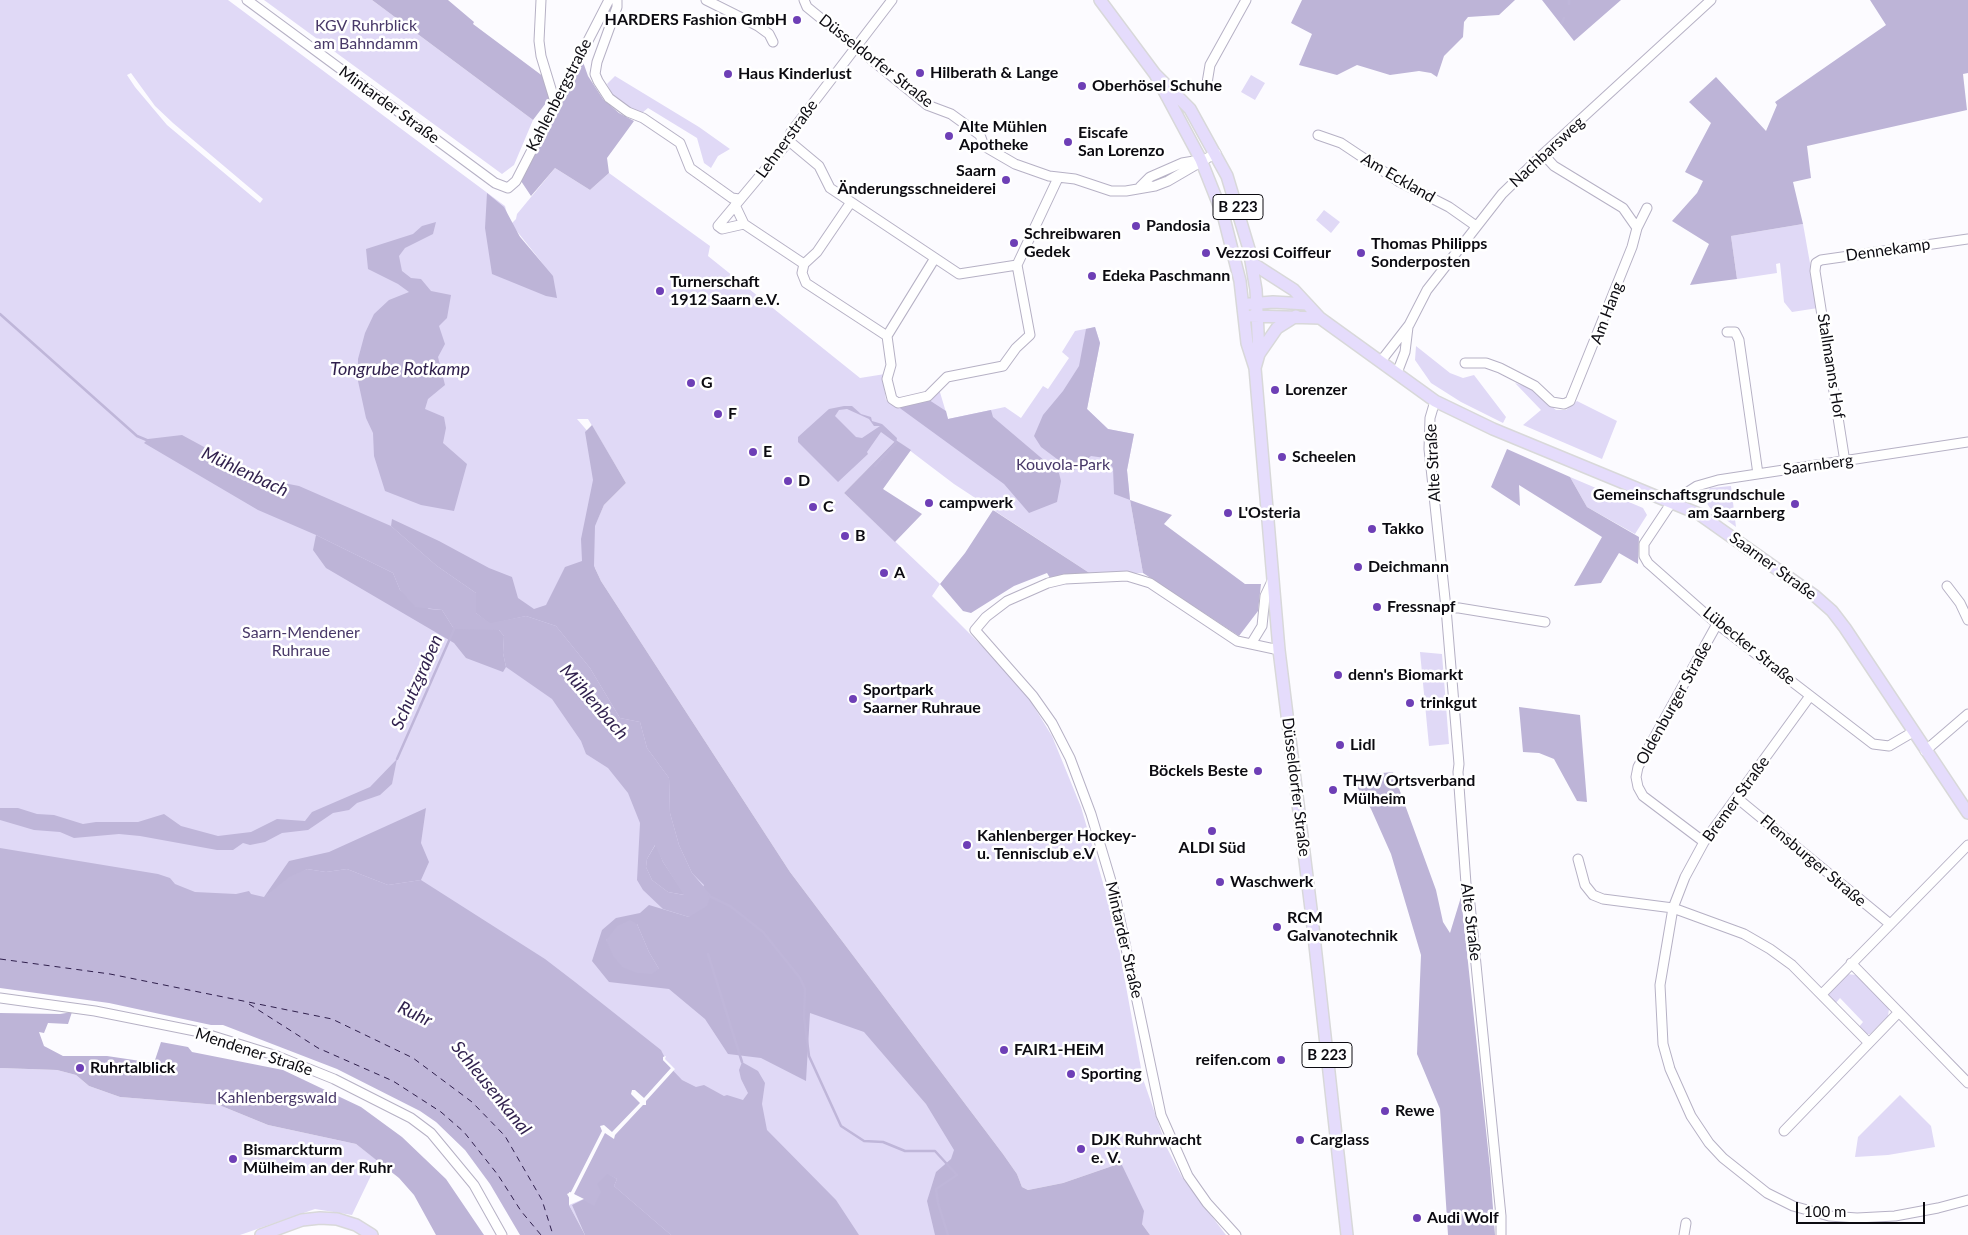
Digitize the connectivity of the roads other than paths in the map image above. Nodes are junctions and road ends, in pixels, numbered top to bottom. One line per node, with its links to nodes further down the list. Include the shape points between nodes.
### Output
1 (247, 0): 22 (street, Mintarder Straße, via 495,183)
2 (541, 0): 15 (street, via 541,56)
3 (609, 0): 15 (street, Kahlenbergstraße)
4 (617, 0): 23 (street, via 597,62 595,74 598,81 609,98 680,142 690,168)
5 (706, 0): 11 (street, via 758,26)
6 (804, 0): 12 (street, Düsseldorfer Straße, via 807,7)
7 (892, 0): 12 (street, Lehnerstraße)
8 (1100, 0): 13 (main road, B 223)
9 (1246, 0): 14 (street, via 1210,65)
10 (1712, 0): 19 (street, Nachbarsweg)
11 (774, 42)
12 (855, 47): 17 (street, Lehnerstraße, via 791,132); 21 (street, Düsseldorfer Straße, via 927,105 951,114 980,135 984,146 1015,164)
13 (1155, 74): 18 (main road, B 223, via 1190,109); 20 (main road, B 223)
14 (1207, 83)
15 (555, 102): 22 (street, Kahlenbergstraße, via 516,181)
16 (1318, 135): 27 (street, Am Eckland, via 1341,144)
17 (789, 141): 23 (street, Lehnerstraße); 24 (street, via 819,166 830,188)
18 (1216, 153): 20 (street, Düsseldorfer Straße); 31 (main road, B 223, via 1236,201)
19 (1543, 154): 27 (street, Nachbarsweg, via 1502,194); 28 (street, via 1554,166 1623,208)
20 (1201, 160): 21 (street, Düsseldorfer Straße, via 1182,163 1150,177 1140,187 1126,191 1111,191 1075,179); 37 (main road, B 223, via 1224,218 1240,281)
21 (1058, 178): 33 (street)
22 (508, 188)
23 (737, 202): 26 (street); 26 (street, Lehnerstraße, via 718,226 722,229)
24 (851, 202): 30 (street); 32 (street, via 817,252)
25 (1647, 208): 28 (street, Am Hang)
26 (744, 224): 32 (street)
27 (1476, 226): 41 (street, Nachbarsweg, via 1428,290)
28 (1636, 228): 46 (street, Am Hang, via 1574,396 1564,404 1558,404 1535,386 1500,368 1486,363)
29 (1968, 239): 34 (street, Dennekamp, via 1821,260 1816,263)
30 (935, 258): 33 (street, via 959,274); 43 (street)
31 (1252, 263): 35 (main road, B 223); 36 (main road, Alte Straße, via 1294,290)
32 (804, 264): 43 (street, via 802,274 806,283)
33 (1018, 264): 43 (street, via 1031,332 1003,366 947,377 928,396 898,403 892,399 887,379 891,365)
34 (1815, 271): 51 (street, Stallmanns Hof)
35 (1257, 303): 36 (main road); 37 (main road); 38 (main road, B 223)
36 (1307, 304): 40 (main road, Alte Straße)
37 (1243, 310): 38 (main road); 47 (main road, Düsseldorfer Straße / B 223, via 1247,343)
38 (1257, 316): 39 (main road); 44 (main road, Düsseldorfer Straße / B 223)
39 (1296, 316): 40 (main road); 44 (main road, via 1277,328)
40 (1320, 318): 45 (main road, Alte Straße)
41 (1409, 325): 45 (street, Nachbarsweg); 48 (street, Nachbarsweg, via 1405,352)
42 (1727, 332): 52 (street, via 1735,332 1739,340)
43 (887, 336)
44 (1259, 354): 47 (main road, Düsseldorfer Straße / B 223)
45 (1381, 361): 48 (main road, Alte Straße)
46 (1465, 363)
47 (1255, 368): 54 (main road, Düsseldorfer Straße / B 223)
48 (1397, 373): 49 (main road, Alte Straße)
49 (1435, 401): 53 (main road, Saarner Straße, via 1493,429); 56 (street, Alte Straße, via 1430,418 1429,449)
50 (1968, 442): 51 (street, Saarnberg)
51 (1845, 462): 52 (street, Saarnberg)
52 (1758, 474): 53 (street, Saarnberg, via 1697,486)
53 (1672, 502): 59 (street, Lübecker Straße, via 1644,544 1644,556); 64 (main road, Saarner Straße, via 1699,514 1726,532 1815,596 1832,612)
54 (1274, 578): 60 (street, via 1265,596 1262,626); 61 (main road, Düsseldorfer Straße / B 223)
55 (1947, 586): 57 (street)
56 (1446, 608): 58 (street); 87 (street, Alte Straße, via 1466,884)
57 (1968, 620)
58 (1545, 622)
59 (1717, 624): 62 (street, Lübecker Straße); 68 (street, Oldenburger Straße, via 1638,767 1636,777 1643,796)
60 (1251, 644): 61 (street); 85 (street, Mintarder Straße, via 1237,641 1150,583 1127,576 1065,579 1034,588 1007,601 975,630 1033,696 1070,758 1114,891 1161,1114 1188,1176)
61 (1279, 650): 86 (main road, Düsseldorfer Straße / B 223)
62 (1810, 696): 64 (street, Lübecker Straße, via 1881,747); 66 (street, Bremer Straße)
63 (1968, 714): 65 (street)
64 (1913, 732): 65 (main road, Saarner Straße)
65 (1924, 751): 67 (main road, Saarner Straße)
66 (1737, 798): 68 (street, Bremer Straße); 72 (street, Flensburger Straße)
67 (1968, 813)
68 (1704, 842): 71 (street, Bremer Straße)
69 (1968, 844): 72 (street)
70 (1578, 859): 71 (street, via 1585,884 1593,895)
71 (1673, 908): 74 (street, via 1722,925 1770,949); 80 (street, Bremer Straße, via 1660,985 1663,1044 1670,1069 1691,1116 1723,1158 1767,1193 1793,1206 1829,1216 1895,1216)
72 (1890, 924): 73 (street)
73 (1851, 964): 74 (street); 76 (street)
74 (1822, 994): 77 (street)
75 (0, 998): 84 (street, Mendener Straße, via 95,1011 200,1032 277,1056 334,1079 411,1118 431,1133 474,1185)
76 (1899, 1012): 77 (street); 78 (street)
77 (1869, 1043): 79 (street)
78 (1968, 1083)
79 (1784, 1131)
80 (1968, 1200)
81 (1686, 1223): 88 (street)
82 (261, 1235): 83 (main road, via 302,1220 320,1218 356,1225)
83 (372, 1235)
84 (502, 1235)
85 (1236, 1235)
86 (1347, 1235)
87 (1501, 1235)
88 (1684, 1235)

